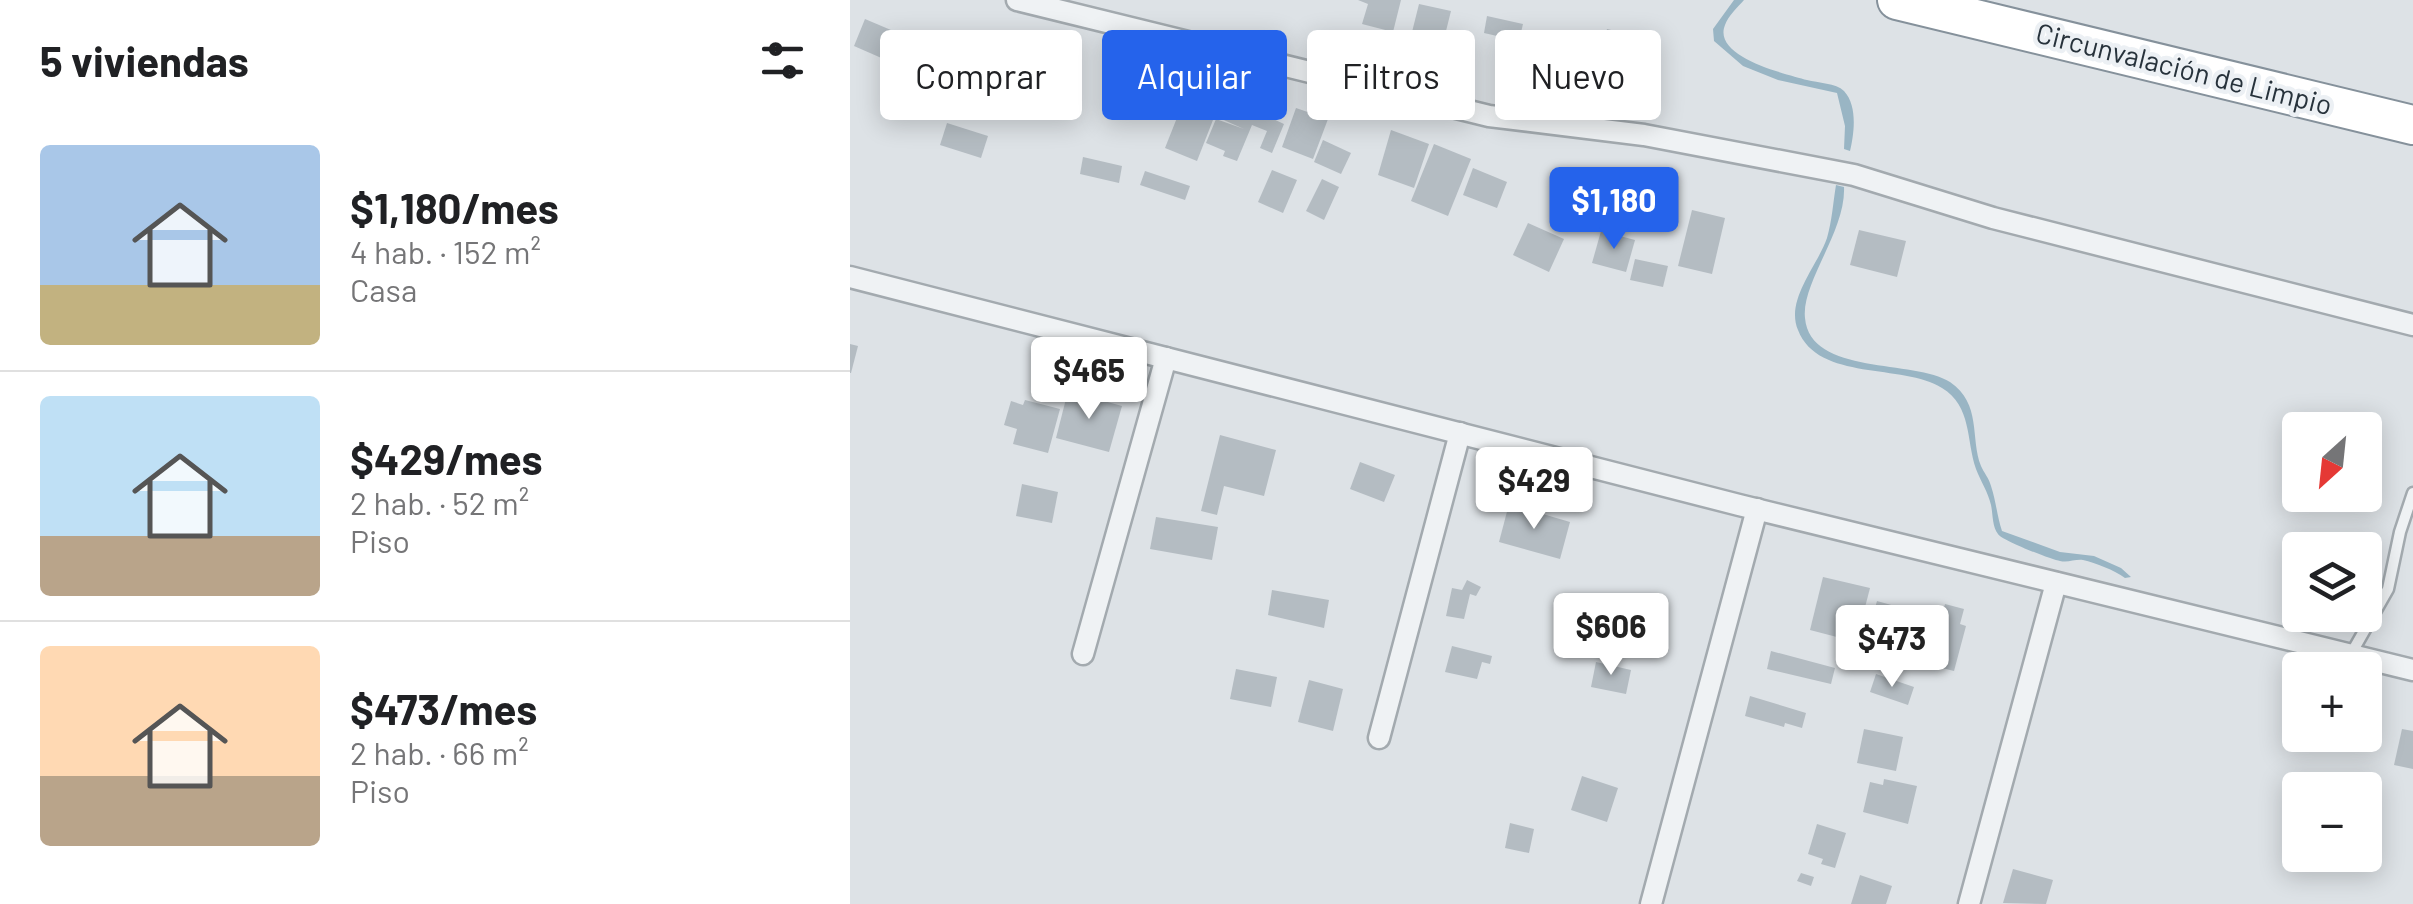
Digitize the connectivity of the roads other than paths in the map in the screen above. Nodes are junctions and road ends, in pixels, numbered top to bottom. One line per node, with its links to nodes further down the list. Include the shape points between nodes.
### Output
1 (1017, 0): 5 (street, via 1489,116 1644,135 1854,175 1992,218)
2 (1897, 0): 3 (highway, Circunvalación de Limpio)
3 (2413, 125)
4 (850, 277): 6 (street)
5 (2413, 324)
6 (1166, 358): 7 (street); 13 (street)
7 (1460, 433): 9 (street); 16 (street)
8 (2413, 493): 12 (lane, via 2388,588)
9 (1757, 509): 10 (street); 17 (street)
10 (2056, 583): 11 (street); 18 (street)
11 (2342, 652)
12 (2351, 652)
13 (1083, 654)
14 (2382, 662): 15 (street)
15 (2413, 670)
16 (1380, 738)
17 (1651, 904)
18 (1969, 904)

